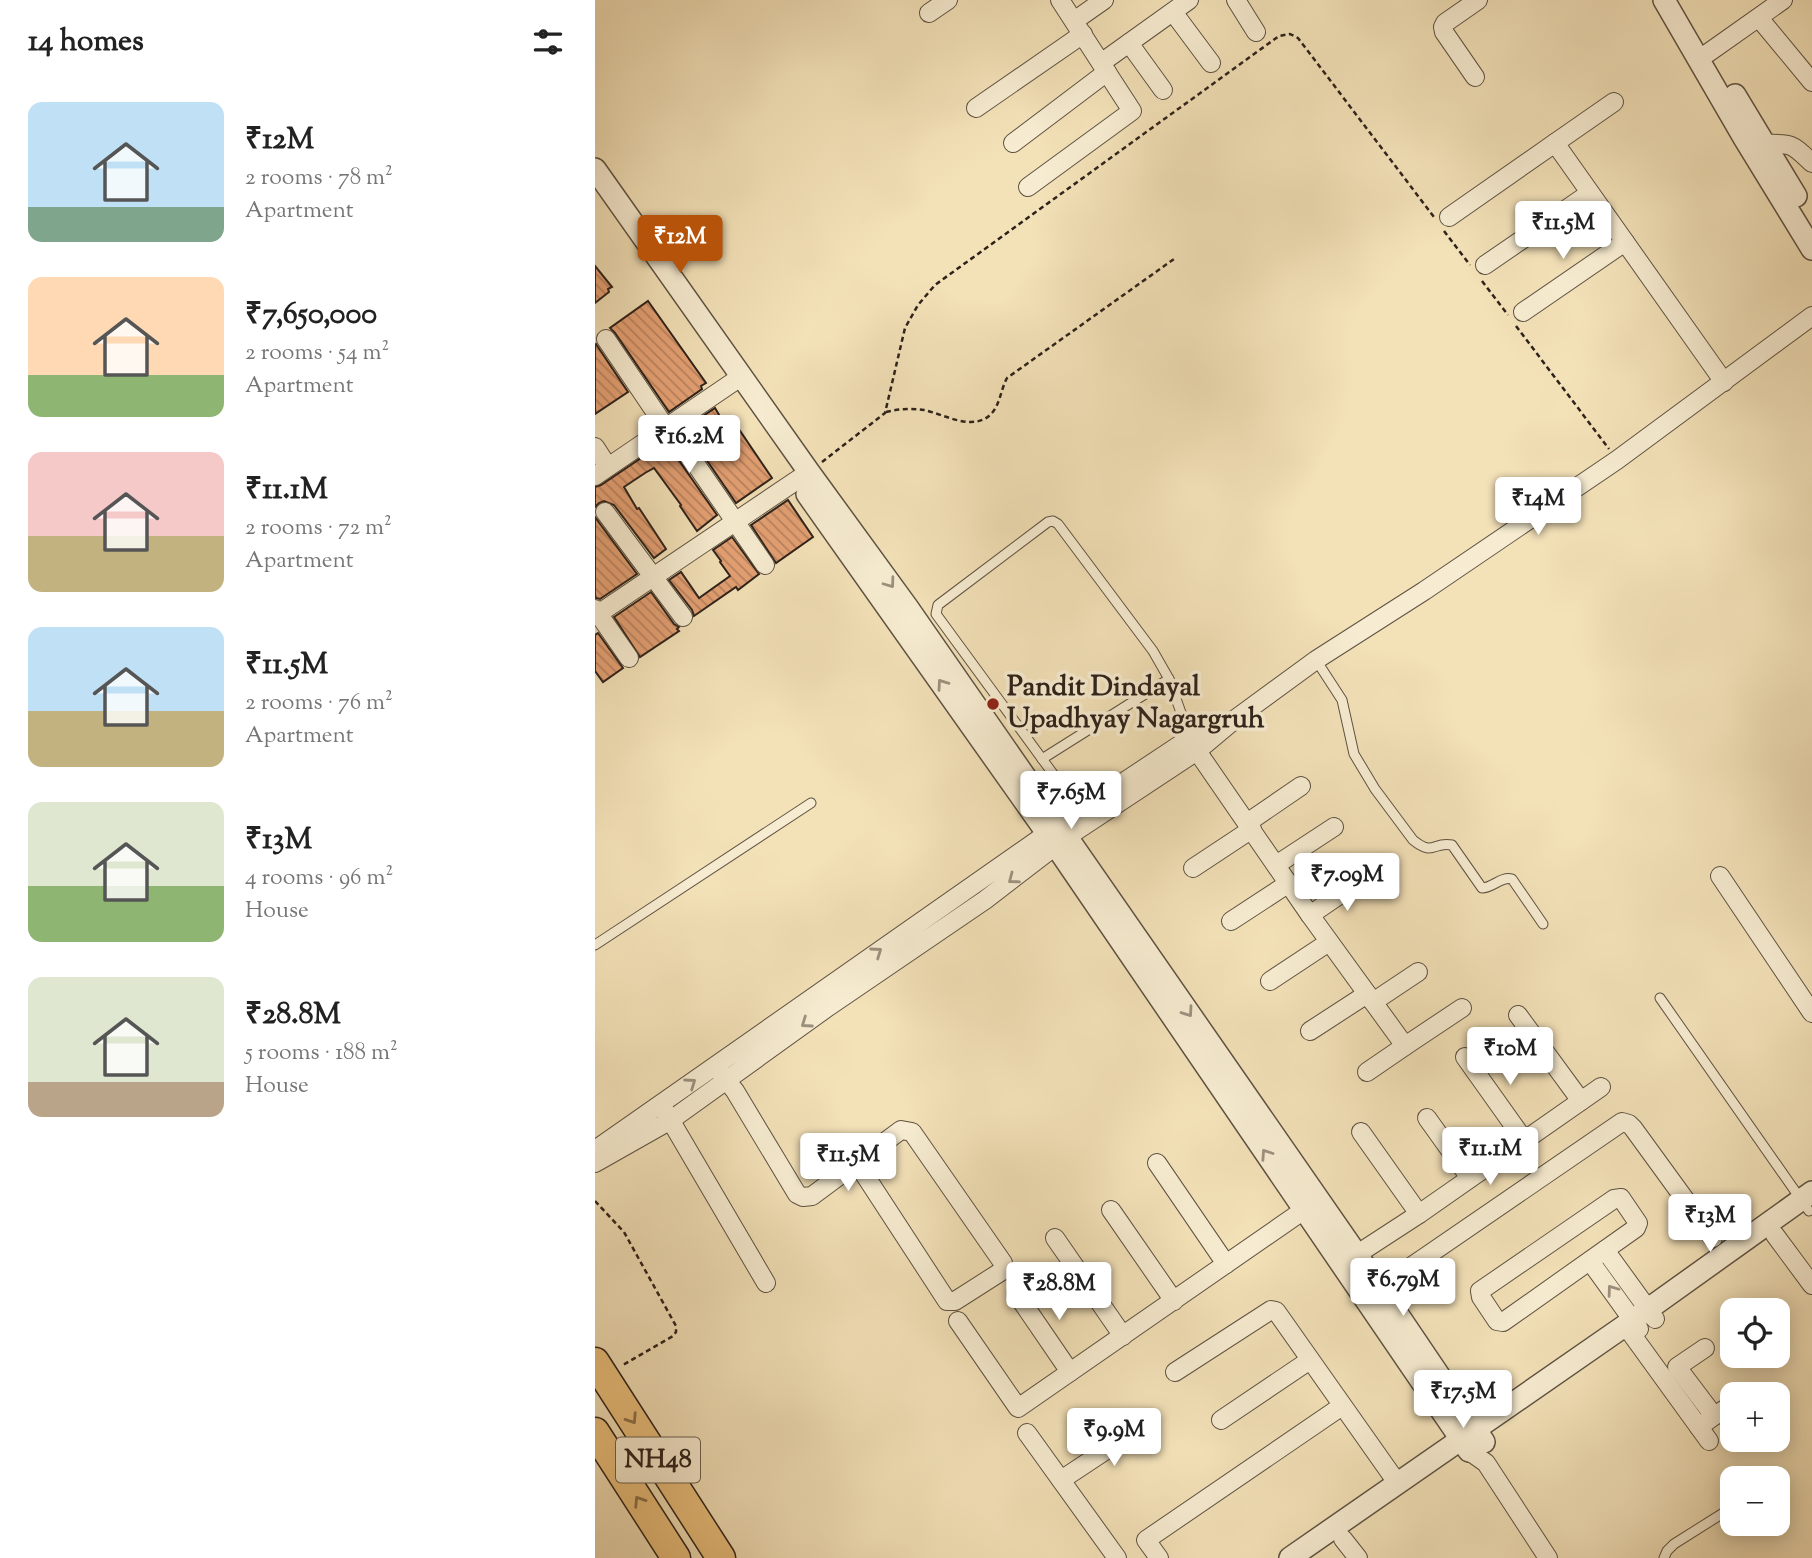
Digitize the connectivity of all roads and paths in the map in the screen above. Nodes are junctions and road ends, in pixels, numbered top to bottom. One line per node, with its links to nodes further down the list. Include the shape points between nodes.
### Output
1 (948, 0): 11 (street)
2 (1061, 0): 13 (street)
3 (1104, 0): 13 (street)
4 (1189, 0): 10 (street)
5 (1236, 0): 14 (street)
6 (1478, 0): 19 (street, via 1443,27)
7 (1664, 0): 35 (street)
8 (1679, 0): 16 (street)
9 (1783, 0): 12 (street)
10 (1173, 12): 15 (street); 17 (street)
11 (929, 13)
12 (1759, 18): 16 (street); 20 (street)
13 (1079, 28): 18 (street); 23 (street)
14 (1256, 32)
15 (1129, 43): 18 (street); 21 (street)
16 (1708, 53): 26 (street)
17 (1211, 63)
18 (1104, 68): 24 (street); 29 (street, via 1132,111)
19 (1475, 77)
20 (1812, 82)
21 (1163, 90)
22 (1613, 102): 25 (street)
23 (976, 108)
24 (1013, 143)
25 (1555, 143): 31 (street); 32 (street)
26 (1766, 144): 27 (street, via 1786,143); 33 (street)
27 (1812, 163)
28 (595, 169): 41 (street)
29 (1028, 187)
30 (595, 191): 41 (street)
31 (1590, 193): 34 (street); 37 (street)
32 (1449, 217)
33 (1812, 223)
34 (1625, 242): 39 (street); 42 (street)
35 (1812, 249)
36 (1174, 259): 43 (path, via 1007,378 996,408 984,420 950,419 913,409)
37 (1481, 273): 39 (path); 43 (path, via 1298,38 1279,36 935,285 905,328)
38 (1812, 316): 42 (street)
39 (1516, 318): 47 (path)
40 (606, 339): 44 (street)
41 (736, 380): 44 (street); 49 (street)
42 (1724, 382): 47 (street)
43 (885, 413): 49 (path)
44 (666, 428): 48 (street)
45 (595, 447): 48 (street)
46 (688, 453): 51 (street)
47 (1617, 460): 57 (street)
48 (602, 472)
49 (803, 476): 51 (street); 66 (street, via 908,608)
50 (605, 512): 53 (street)
51 (735, 521): 52 (street); 53 (street)
52 (765, 565)
53 (653, 576): 54 (street); 55 (street)
54 (596, 612): 56 (street)
55 (683, 617)
56 (629, 658)
57 (1317, 660): 59 (street); 74 (lane, via 1342,700 1355,754 1413,840 1431,849 1453,845 1482,888 1512,879)
58 (1169, 679): 59 (lane); 60 (lane); 60 (lane, via 1058,524 1048,522 938,605 936,614)
59 (1194, 744): 63 (street); 64 (street)
60 (1042, 759): 63 (lane)
61 (1301, 786): 64 (street)
62 (811, 803): 76 (lane)
63 (1085, 817): 66 (street)
64 (1249, 826): 67 (street); 68 (street)
65 (1334, 827): 67 (street)
66 (1057, 835): 88 (street, via 985,900); 103 (street)
67 (1276, 865): 71 (street)
68 (1193, 868)
69 (1720, 876): 82 (street)
70 (1361, 880): 72 (street)
71 (1289, 883): 72 (street); 73 (street)
72 (1310, 915): 75 (street)
73 (1231, 920)
74 (1543, 924)
75 (1329, 942): 78 (street); 79 (street)
76 (595, 945)
77 (1417, 972): 79 (street)
78 (1270, 981)
79 (1370, 998): 84 (street); 85 (street)
80 (1660, 998): 102 (lane)
81 (1462, 1008): 85 (street)
82 (1812, 1013)
83 (1518, 1015): 90 (street)
84 (1310, 1031)
85 (1405, 1046): 87 (street)
86 (1465, 1057): 95 (street)
87 (1367, 1072)
88 (720, 1073): 91 (street, one-way to 88); 93 (street); 98 (street, via 797,1194 812,1196)
89 (1601, 1087): 90 (street)
90 (1581, 1101): 95 (street)
91 (660, 1104): 93 (street); 96 (street)
92 (1426, 1118): 100 (street)
93 (671, 1120): 97 (street); 113 (street)
94 (1360, 1132): 105 (street)
95 (1524, 1140): 100 (street)
96 (595, 1150)
97 (595, 1163)
98 (857, 1163): 98 (street, via 901,1130 912,1132 1003,1264 1002,1271 955,1301 947,1300)
99 (1157, 1163): 112 (street)
100 (1470, 1178): 105 (street)
101 (595, 1201): 123 (path, via 624,1231 677,1326 673,1336)
102 (1809, 1203): 106 (street); 119 (street)
103 (1311, 1205): 110 (street); 112 (street); 134 (street)
104 (1111, 1210): 117 (street)
105 (1419, 1214): 110 (street)
106 (1775, 1235): 114 (street); 119 (street)
107 (1055, 1238): 120 (street)
108 (1713, 1238): 115 (street, via 1633,1128 1622,1122)
109 (1605, 1250): 111 (street); 111 (street, via 1638,1226 1621,1198 1479,1294 1497,1321 1503,1322); 119 (street)
110 (1356, 1255): 115 (street)
111 (1590, 1261): 119 (street, one-way to 111)
112 (1226, 1264): 117 (street)
113 (766, 1283)
114 (1812, 1285)
115 (1380, 1288): 134 (street)
116 (1016, 1293): 125 (street)
117 (1174, 1301): 120 (street)
118 (958, 1321): 125 (street, via 1018,1408)
119 (1639, 1323): 126 (street); 134 (street)
120 (1123, 1336): 125 (street)
121 (1705, 1348): 126 (street)
122 (1310, 1360): 124 (street, via 1274,1310); 127 (street); 130 (street)
123 (599, 1369): 140 (highway, NH48, one-way to 140)
124 (1175, 1371)
125 (1070, 1372)
126 (1670, 1372): 129 (street); 129 (street, via 1704,1434)
127 (1342, 1406): 136 (street); 142 (street, via 1146,1540)
128 (1720, 1412): 129 (street)
129 (1714, 1416)
130 (1221, 1420)
131 (1147, 1423): 135 (street)
132 (595, 1432): 139 (highway, NH48, one-way to 132)
133 (1027, 1433): 135 (street)
134 (1475, 1445): 136 (street); 138 (street); 146 (street)
135 (1061, 1480): 141 (street)
136 (1398, 1484): 143 (street)
137 (1720, 1515): 147 (lane, via 1674,1544)
138 (1343, 1539): 144 (street); 145 (street)
139 (676, 1558)
140 (721, 1558)
141 (1117, 1558)
142 (1160, 1558)
143 (1290, 1558)
144 (1316, 1558)
145 (1358, 1558)
146 (1548, 1558)
147 (1664, 1558)

